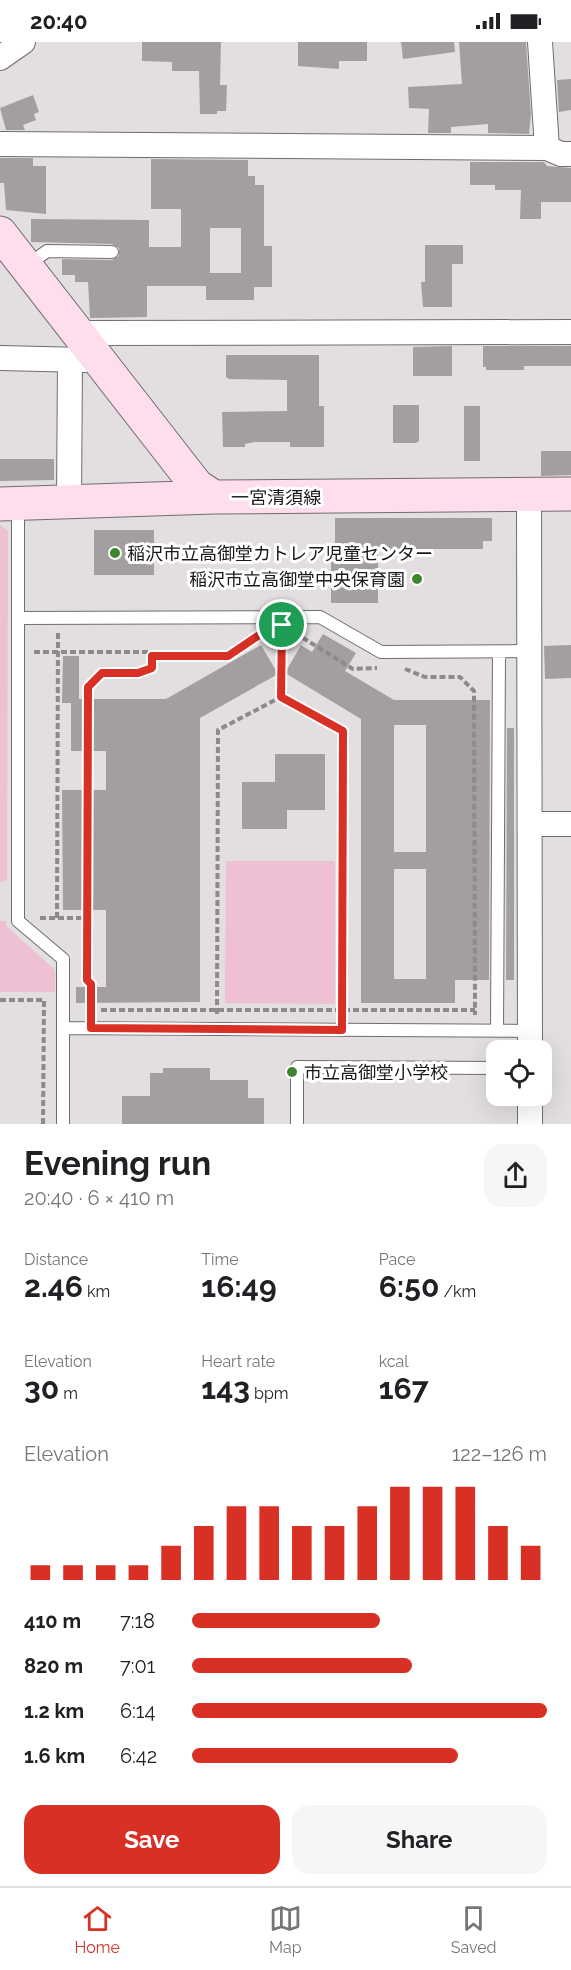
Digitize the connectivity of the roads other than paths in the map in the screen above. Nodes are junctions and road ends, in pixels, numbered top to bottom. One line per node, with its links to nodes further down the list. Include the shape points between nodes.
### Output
1 (24, 42): 3 (street)
2 (540, 42): 5 (street)
3 (0, 58)
4 (0, 144): 5 (street)
5 (547, 148): 6 (street)
6 (571, 154)
7 (0, 233): 9 (main road, 一宮清須線)
8 (112, 252): 9 (lane, via 47,251)
9 (26, 267): 11 (main road, 一宮清須線)
10 (571, 332): 11 (street)
11 (82, 351): 12 (street); 15 (main road, 一宮清須線, via 197,486); 16 (street)
12 (0, 358)
13 (571, 494): 14 (main road, 一宮清須線)
14 (529, 495): 15 (main road, 一宮清須線); 19 (street)
15 (214, 497): 16 (main road)
16 (69, 503): 17 (main road)
17 (9, 504): 18 (lane)
18 (18, 618): 20 (lane, via 320,617 381,652); 23 (lane, via 18,921 63,959)
19 (529, 651): 20 (lane); 21 (street)
20 (499, 652): 24 (lane)
21 (530, 824): 22 (street); 26 (street)
22 (571, 824)
23 (63, 1028): 24 (lane); 29 (lane)
24 (497, 1031): 25 (lane)
25 (527, 1040)
26 (530, 1040)
27 (486, 1068): 30 (lane, via 297,1067)
28 (530, 1106): 31 (street)
29 (63, 1124)
30 (297, 1124)
31 (530, 1124)

